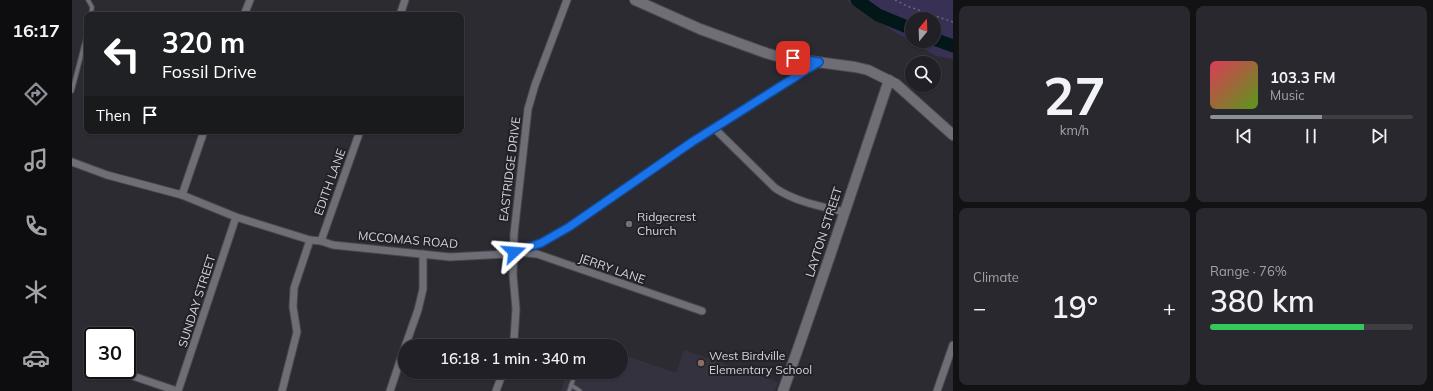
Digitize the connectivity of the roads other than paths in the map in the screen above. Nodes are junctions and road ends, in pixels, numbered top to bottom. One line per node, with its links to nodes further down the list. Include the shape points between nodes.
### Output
1 (88, 0): 6 (lane)
2 (250, 0): 7 (street)
3 (405, 0): 8 (street)
4 (567, 0): 23 (street, EASTRIDGE DRIVE, via 528,109)
5 (635, 0): 10 (street, via 753,49)
6 (91, 12)
7 (245, 12)
8 (401, 12)
9 (84, 45): 12 (lane)
10 (819, 62): 11 (street, via 868,70); 13 (street, MCCOMAS ROAD)
11 (889, 80): 16 (street); 19 (street, LAYTON STREET)
12 (72, 91)
13 (714, 128): 19 (street, via 775,188 796,200); 23 (street, MCCOMAS ROAD, via 569,227 541,243)
14 (203, 134): 18 (street)
15 (359, 134): 22 (street, EDITH LANE)
16 (953, 135)
17 (72, 162): 18 (street, MCCOMAS ROAD, via 107,175)
18 (182, 195): 20 (street, MCCOMAS ROAD)
19 (844, 212): 38 (street, LAYTON STREET)
20 (236, 217): 21 (street, MCCOMAS ROAD); 32 (street, SUNDAY STREET)
21 (310, 240): 22 (street, MCCOMAS ROAD); 33 (street, via 294,288 293,307 297,332)
22 (321, 241): 24 (street, MCCOMAS ROAD)
23 (514, 252): 24 (street, MCCOMAS ROAD, via 450,257); 25 (street, JERRY LANE, via 536,254); 26 (street, EASTRIDGE DRIVE, via 516,309)
24 (423, 254): 34 (street, via 423,289 418,310)
25 (702, 311)
26 (513, 339)
27 (953, 345): 39 (street)
28 (136, 377): 32 (street)
29 (500, 379): 35 (street)
30 (573, 379): 31 (lane)
31 (571, 385): 36 (lane); 37 (lane)
32 (177, 391)
33 (282, 391)
34 (390, 391)
35 (496, 391)
36 (569, 391)
37 (580, 391)
38 (783, 391)
39 (937, 391)

